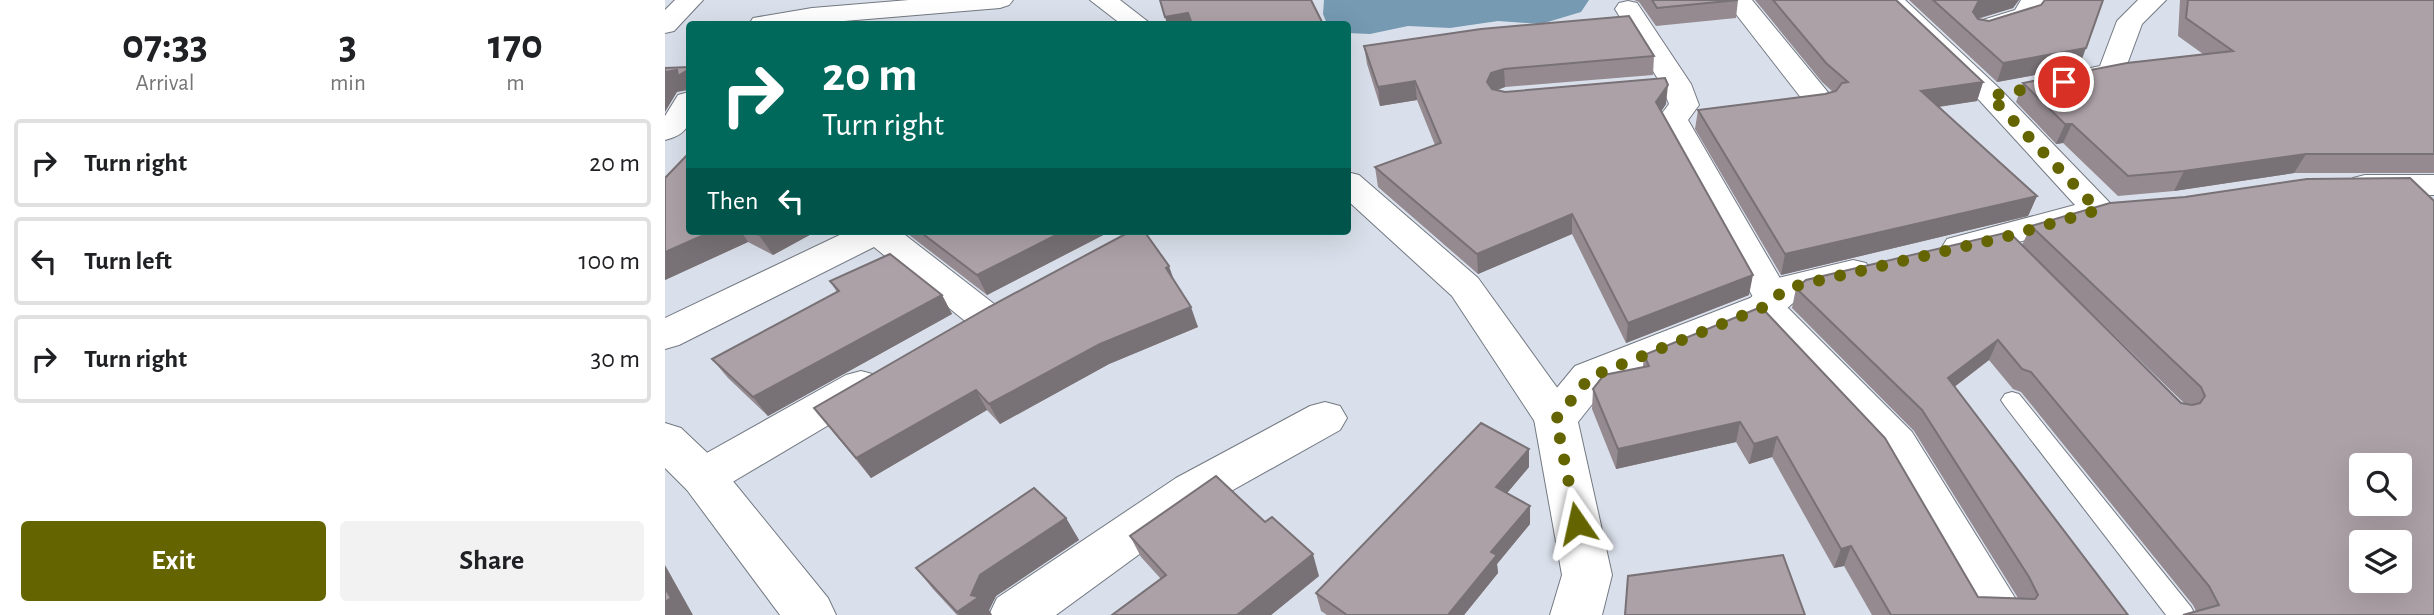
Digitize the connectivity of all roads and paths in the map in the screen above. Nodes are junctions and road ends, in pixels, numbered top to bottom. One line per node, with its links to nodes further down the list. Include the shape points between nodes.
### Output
1 (690, 0): 12 (street)
2 (1000, 0): 8 (street)
3 (1738, 0): 17 (street, via 1820,102)
4 (1890, 0): 16 (street)
5 (2034, 0): 14 (street, via 2025,15)
6 (2153, 0): 16 (street, via 2130,21 2112,72)
7 (1110, 1): 11 (street)
8 (818, 8): 10 (street)
9 (1628, 9): 19 (street, via 1663,85 1684,105)
10 (780, 21)
11 (1134, 21)
12 (665, 25)
13 (686, 29): 15 (street)
14 (1982, 29)
15 (665, 32)
16 (2018, 90): 25 (street, via 2111,209 2005,243)
17 (1793, 105)
18 (1712, 115): 19 (street)
19 (1672, 120): 28 (street)
20 (2433, 185): 21 (street)
21 (2336, 186)
22 (1351, 187): 35 (street, via 1465,287)
23 (869, 235): 30 (street)
24 (882, 235): 29 (street)
25 (1920, 256)
26 (1880, 266): 28 (street, via 1787,288)
27 (1019, 298): 29 (street)
28 (1769, 303): 35 (street, via 1590,377); 41 (street, via 1896,444)
29 (984, 316): 31 (street)
30 (665, 335)
31 (949, 336)
32 (890, 370): 37 (street)
33 (2012, 400): 42 (lane)
34 (1325, 418): 39 (street, via 1192,491)
35 (1556, 419): 40 (street, via 1587,575)
36 (665, 440): 37 (street)
37 (703, 477): 38 (street)
38 (810, 615)
39 (1015, 615)
40 (1576, 615)
41 (1997, 615)
42 (2182, 615)

